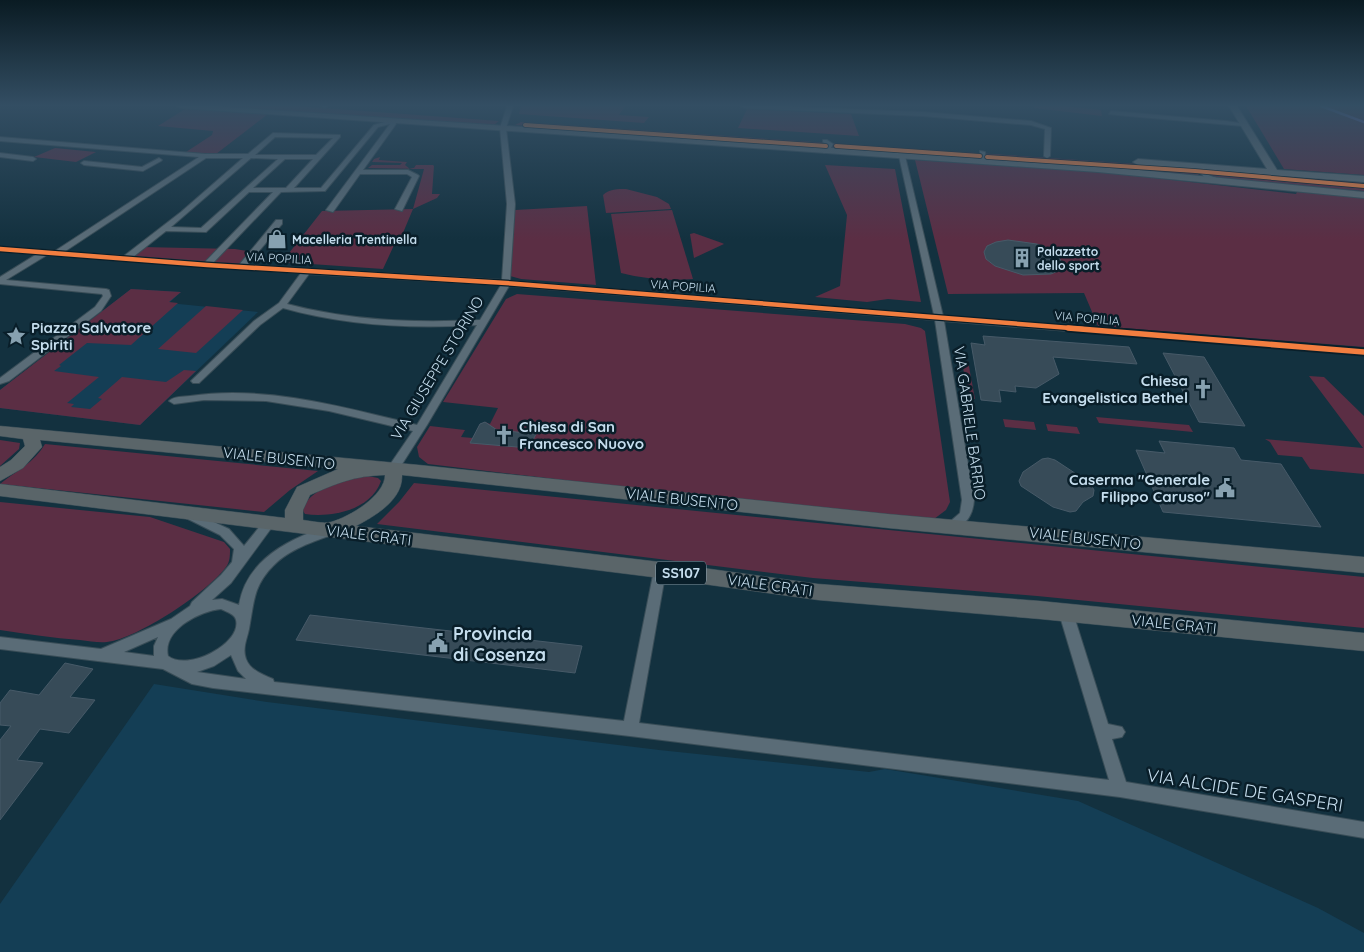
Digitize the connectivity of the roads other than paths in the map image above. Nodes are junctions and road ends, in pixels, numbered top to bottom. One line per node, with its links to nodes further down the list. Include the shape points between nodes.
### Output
1 (132, 150): 11 (street)
2 (256, 150): 15 (street)
3 (324, 150): 19 (street)
4 (356, 150): 31 (street, via 323,190)
5 (374, 150): 26 (street)
6 (505, 150): 47 (street, via 511,204)
7 (859, 150): 17 (street)
8 (941, 150): 12 (street)
9 (1047, 150): 18 (street)
10 (1260, 150): 27 (street)
11 (139, 151): 14 (street); 24 (street)
12 (982, 152): 18 (street); 22 (street)
13 (0, 156): 20 (street)
14 (205, 156): 15 (street); 40 (street)
15 (250, 156): 16 (street); 36 (street)
16 (283, 156): 19 (street); 30 (street)
17 (902, 156): 22 (street); 49 (street, VIA GABRIELE BARRIO)
18 (1047, 156): 25 (street)
19 (318, 157): 31 (street)
20 (32, 159)
21 (159, 160): 24 (street, via 143,169)
22 (984, 161): 29 (street)
23 (84, 163): 24 (street)
24 (111, 166)
25 (1212, 168): 27 (street); 29 (street, via 1201,170 1206,176)
26 (358, 172): 33 (street, via 415,174); 34 (street)
27 (1274, 172): 28 (street)
28 (1364, 178)
29 (1220, 181): 32 (street)
30 (247, 190): 31 (street); 36 (street, via 203,230)
31 (284, 190): 42 (street)
32 (1364, 195)
33 (398, 209)
34 (330, 210)
35 (279, 222): 43 (street)
36 (166, 229): 41 (street)
37 (0, 242): 39 (street, VIA POPILIA, via 37,246)
38 (0, 249): 39 (street, VIA POPILIA)
39 (48, 251): 40 (street, VIA POPILIA); 45 (street)
40 (58, 252): 41 (street, VIA POPILIA)
41 (128, 258): 42 (street, VIA POPILIA)
42 (207, 265): 43 (street, VIA POPILIA)
43 (241, 267): 44 (street, VIA POPILIA)
44 (306, 271): 47 (street, VIA POPILIA); 48 (street)
45 (5, 274): 46 (street)
46 (0, 281): 52 (street, via 106,292 107,296 98,309)
47 (506, 283): 49 (street, VIA POPILIA); 50 (street, VIA GIUSEPPE STORINO)
48 (282, 305): 50 (street, via 352,319 404,324); 53 (street, via 257,323)
49 (939, 317): 51 (street, VIA POPILIA); 65 (street, VIA GABRIELE BARRIO, via 968,500 967,513)
50 (483, 322): 55 (street, VIA GIUSEPPE STORINO)
51 (1364, 352)
52 (0, 381)
53 (196, 381)
54 (174, 401): 55 (street, via 235,397 285,400 328,406)
55 (419, 429): 58 (street, VIA GIUSEPPE STORINO)
56 (0, 431): 57 (main road, VIALE BUSENTO)
57 (30, 434): 58 (main road, VIALE BUSENTO); 59 (main road, via 34,447)
58 (392, 469): 61 (main road, via 339,475); 65 (main road, VIALE BUSENTO); 66 (main road, via 393,484 384,498 365,513)
59 (0, 475)
60 (0, 490): 62 (main road, VIALE CRATI / SS107)
61 (303, 491): 63 (main road); 64 (main road, via 294,510)
62 (181, 512): 63 (main road, VIALE CRATI / SS107); 68 (street, via 231,536 240,549)
63 (269, 523): 64 (main road, VIALE CRATI / SS107); 68 (street)
64 (294, 526): 66 (main road, VIALE CRATI / SS107)
65 (951, 526): 67 (main road, VIALE BUSENTO)
66 (332, 530): 69 (main road, VIALE CRATI / SS107); 72 (street, via 287,548 266,563 252,581)
67 (1364, 565)
68 (236, 566): 71 (street, via 212,593)
69 (660, 570): 70 (main road, VIALE CRATI / SS107, via 818,592); 79 (street)
70 (1066, 613): 74 (main road, VIALE CRATI / SS107); 80 (street, via 1110,731)
71 (178, 620): 72 (street, via 197,609 222,604 240,612); 76 (street); 77 (street, via 160,645 160,655)
72 (243, 620): 73 (street)
73 (240, 636): 77 (street, via 211,662 185,669); 78 (street, via 236,652 243,668 259,681)
74 (1364, 642)
75 (0, 643): 76 (street)
76 (103, 655): 77 (street)
77 (170, 665): 78 (street, via 184,674 205,680)
78 (282, 688): 79 (street, VIA ALCIDE DE GASPERI)
79 (630, 729): 80 (street, VIA ALCIDE DE GASPERI)
80 (1120, 789): 81 (street, VIA ALCIDE DE GASPERI)
81 (1364, 830)

